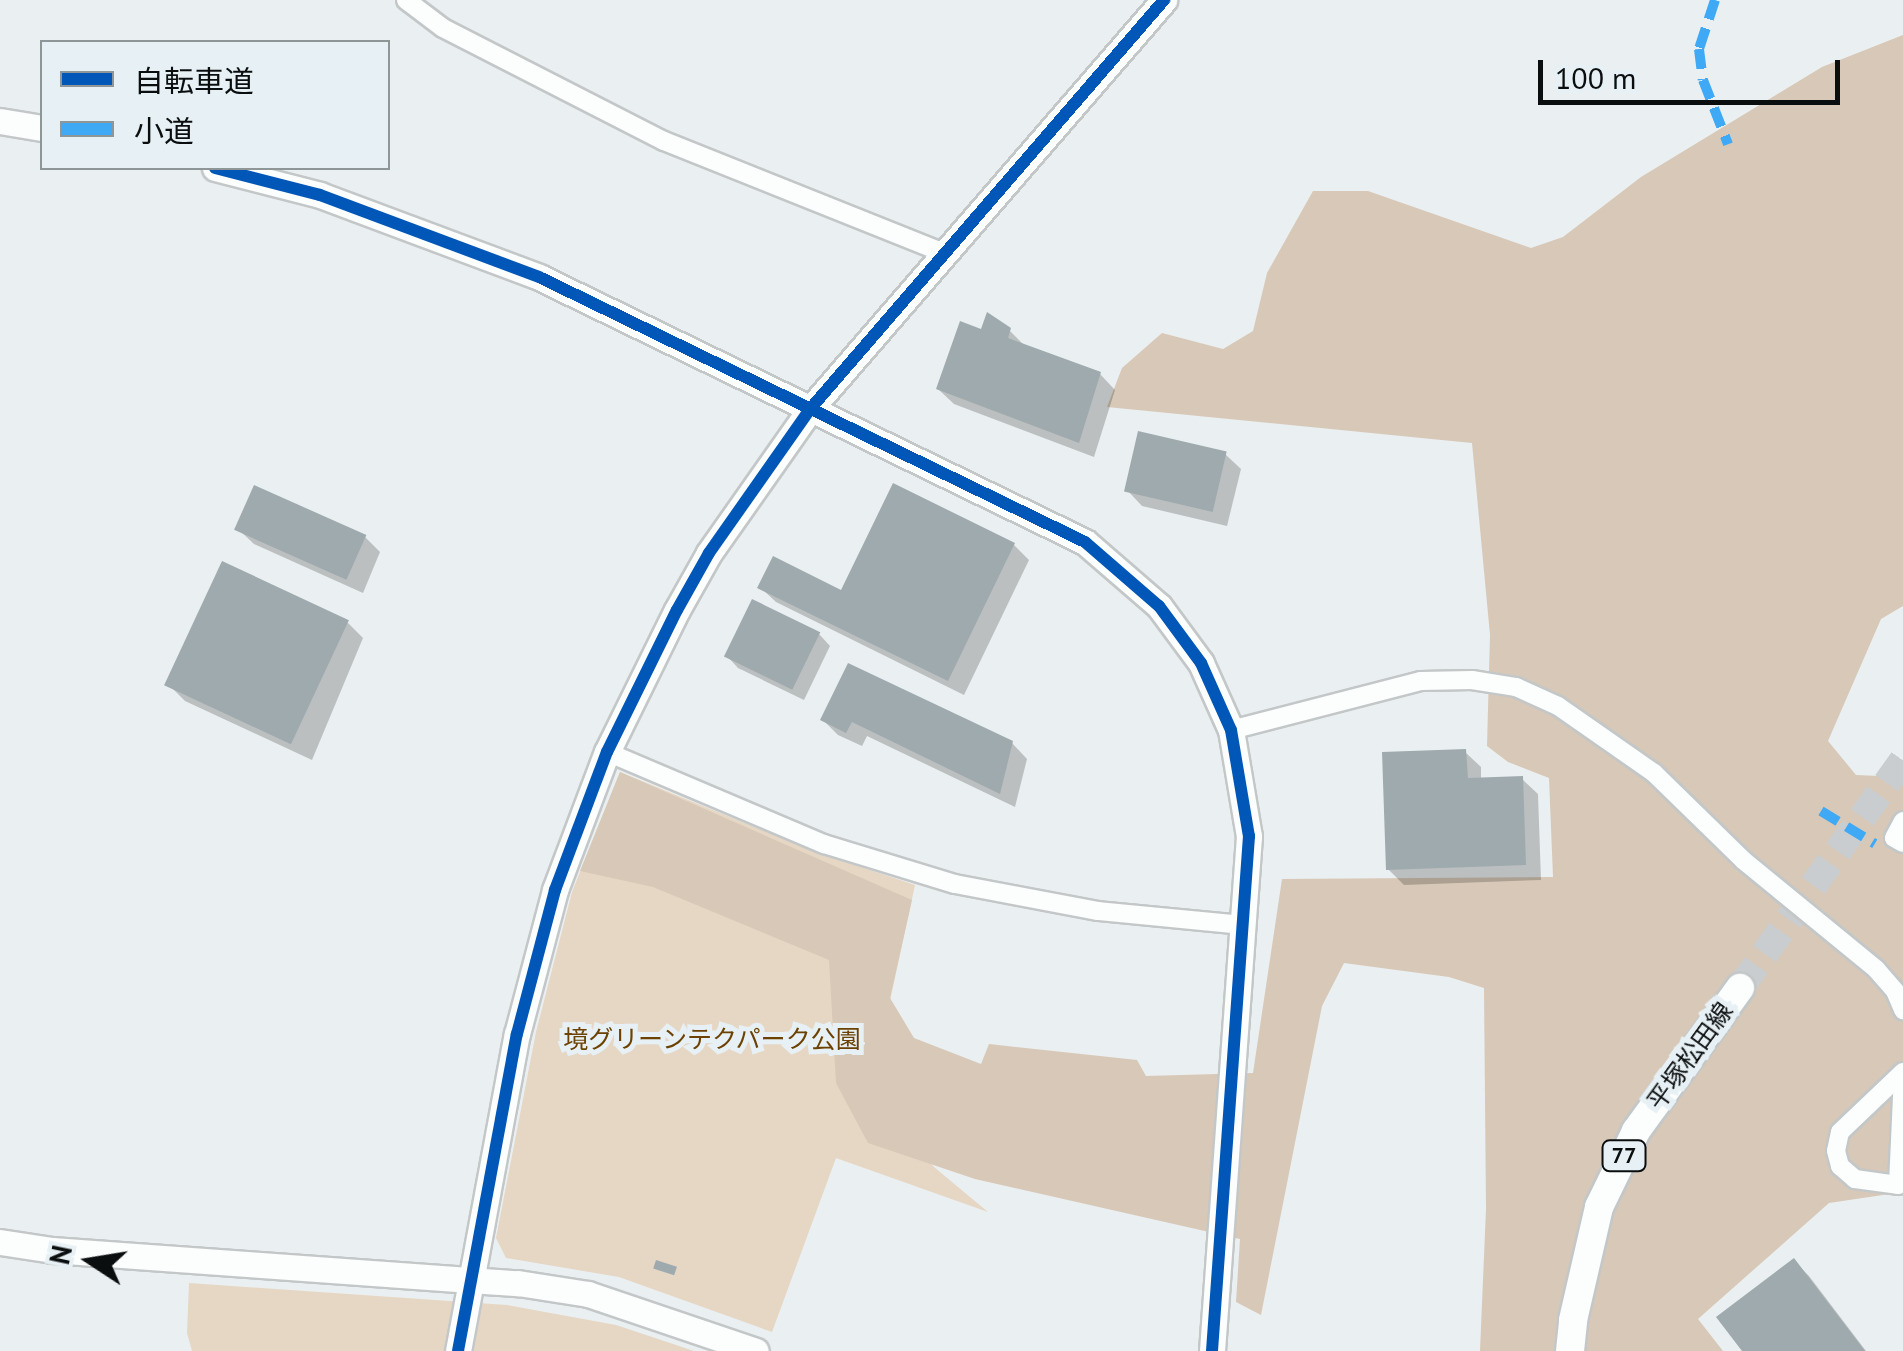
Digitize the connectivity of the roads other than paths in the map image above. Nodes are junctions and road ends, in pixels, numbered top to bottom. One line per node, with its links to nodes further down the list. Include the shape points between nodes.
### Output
1 (406, 0): 6 (street, via 442,28 664,141)
2 (1164, 0): 6 (street)
3 (0, 121): 4 (street)
4 (40, 128)
5 (223, 170): 7 (street, via 320,195 539,277)
6 (942, 252): 7 (street)
7 (811, 408): 8 (street, via 1084,542 1159,606 1201,663); 9 (street, via 709,553)
8 (1231, 730): 12 (street, via 1249,836); 14 (street, via 1422,681 1516,687 1558,706 1654,774 1743,860 1876,970)
9 (606, 752): 12 (street, via 824,844 955,884 1098,911); 17 (street, via 555,890 517,1034)
10 (1903, 821): 11 (street, via 1894,838)
11 (1903, 843)
12 (1244, 925): 20 (street)
13 (1740, 988): 21 (main road, 平塚松田線 / 77, via 1636,1131 1599,1207)
14 (1903, 1010)
15 (1903, 1073): 15 (street, via 1840,1132 1840,1166 1855,1179 1898,1185)
16 (0, 1242): 17 (street)
17 (472, 1281): 18 (street); 19 (street, via 588,1294)
18 (458, 1351)
19 (756, 1351)
20 (1212, 1351)
21 (1570, 1351)

